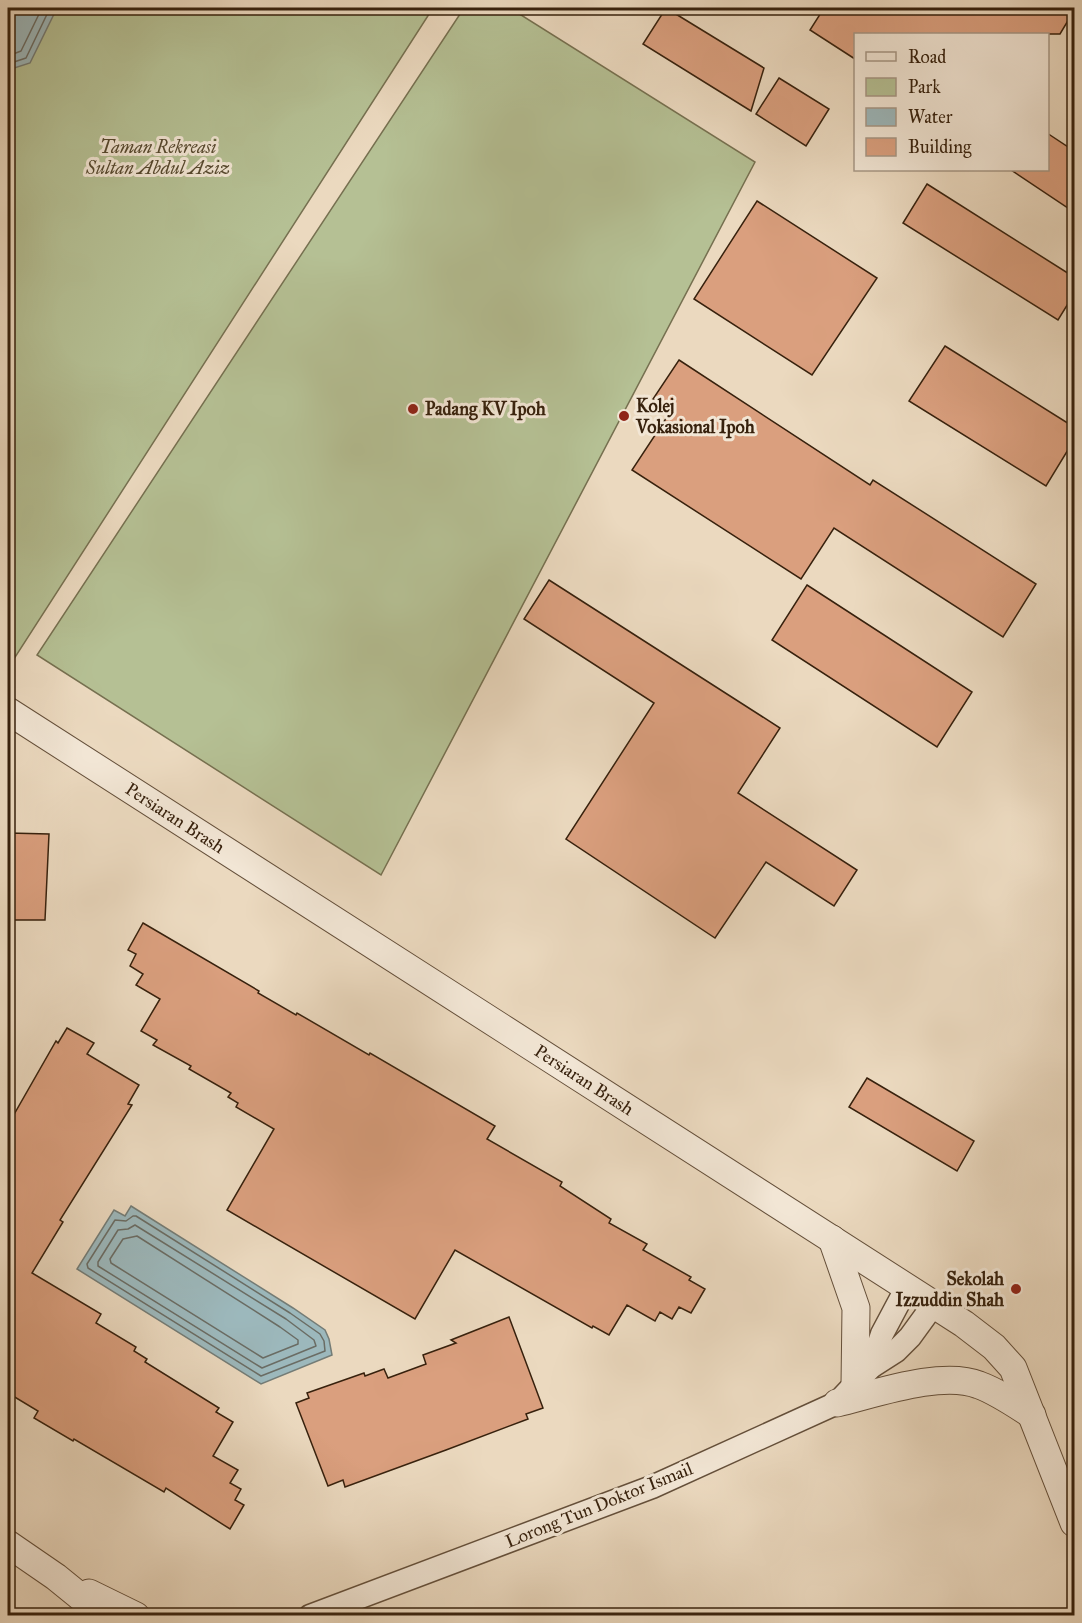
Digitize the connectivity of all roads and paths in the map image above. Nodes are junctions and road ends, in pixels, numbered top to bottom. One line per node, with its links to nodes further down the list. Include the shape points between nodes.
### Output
1 (8, 711): 2 (street, Persiaran Brash)
2 (832, 1239): 3 (street, Persiaran Brash); 5 (street, via 856,1308)
3 (907, 1287): 4 (street, Persiaran Brash); 5 (street)
4 (934, 1304): 5 (street, Lorong Tun Doktor Ismail, via 910,1337); 6 (street, Persiaran Brash, via 986,1341 1013,1368)
5 (854, 1385): 6 (street, via 950,1379 978,1384); 12 (street, Lorong Tun Doktor Ismail, via 652,1487)
6 (1032, 1415): 7 (street, Persiaran Brash)
7 (1074, 1523)
8 (8, 1544): 9 (street)
9 (56, 1577): 10 (street); 11 (street)
10 (104, 1616)
11 (136, 1616)
12 (310, 1616)

